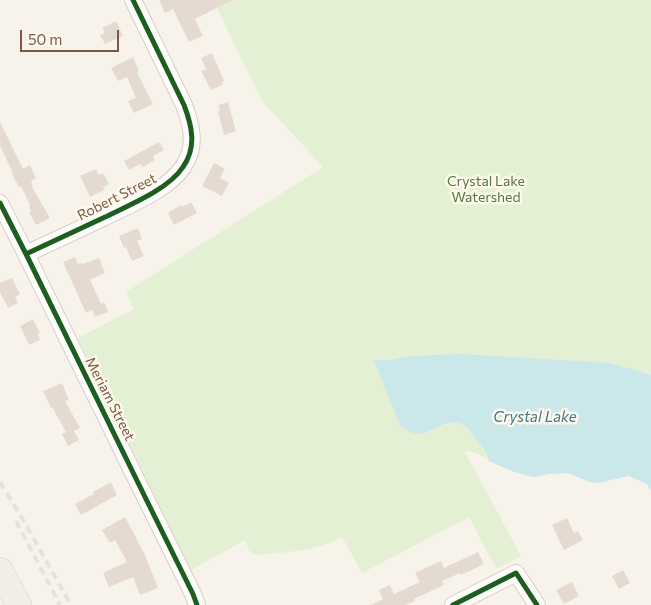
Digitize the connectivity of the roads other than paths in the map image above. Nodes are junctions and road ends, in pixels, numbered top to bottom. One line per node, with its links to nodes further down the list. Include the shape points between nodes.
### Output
1 (133, 0): 3 (street, Robert Street, via 190,119 190,152 180,172 160,188)
2 (0, 203): 3 (street, Meriam Street)
3 (26, 254): 6 (street, Meriam Street)
4 (0, 570): 5 (main road)
5 (19, 605)
6 (197, 605)
7 (453, 605): 8 (street, via 516,573)
8 (537, 605)

